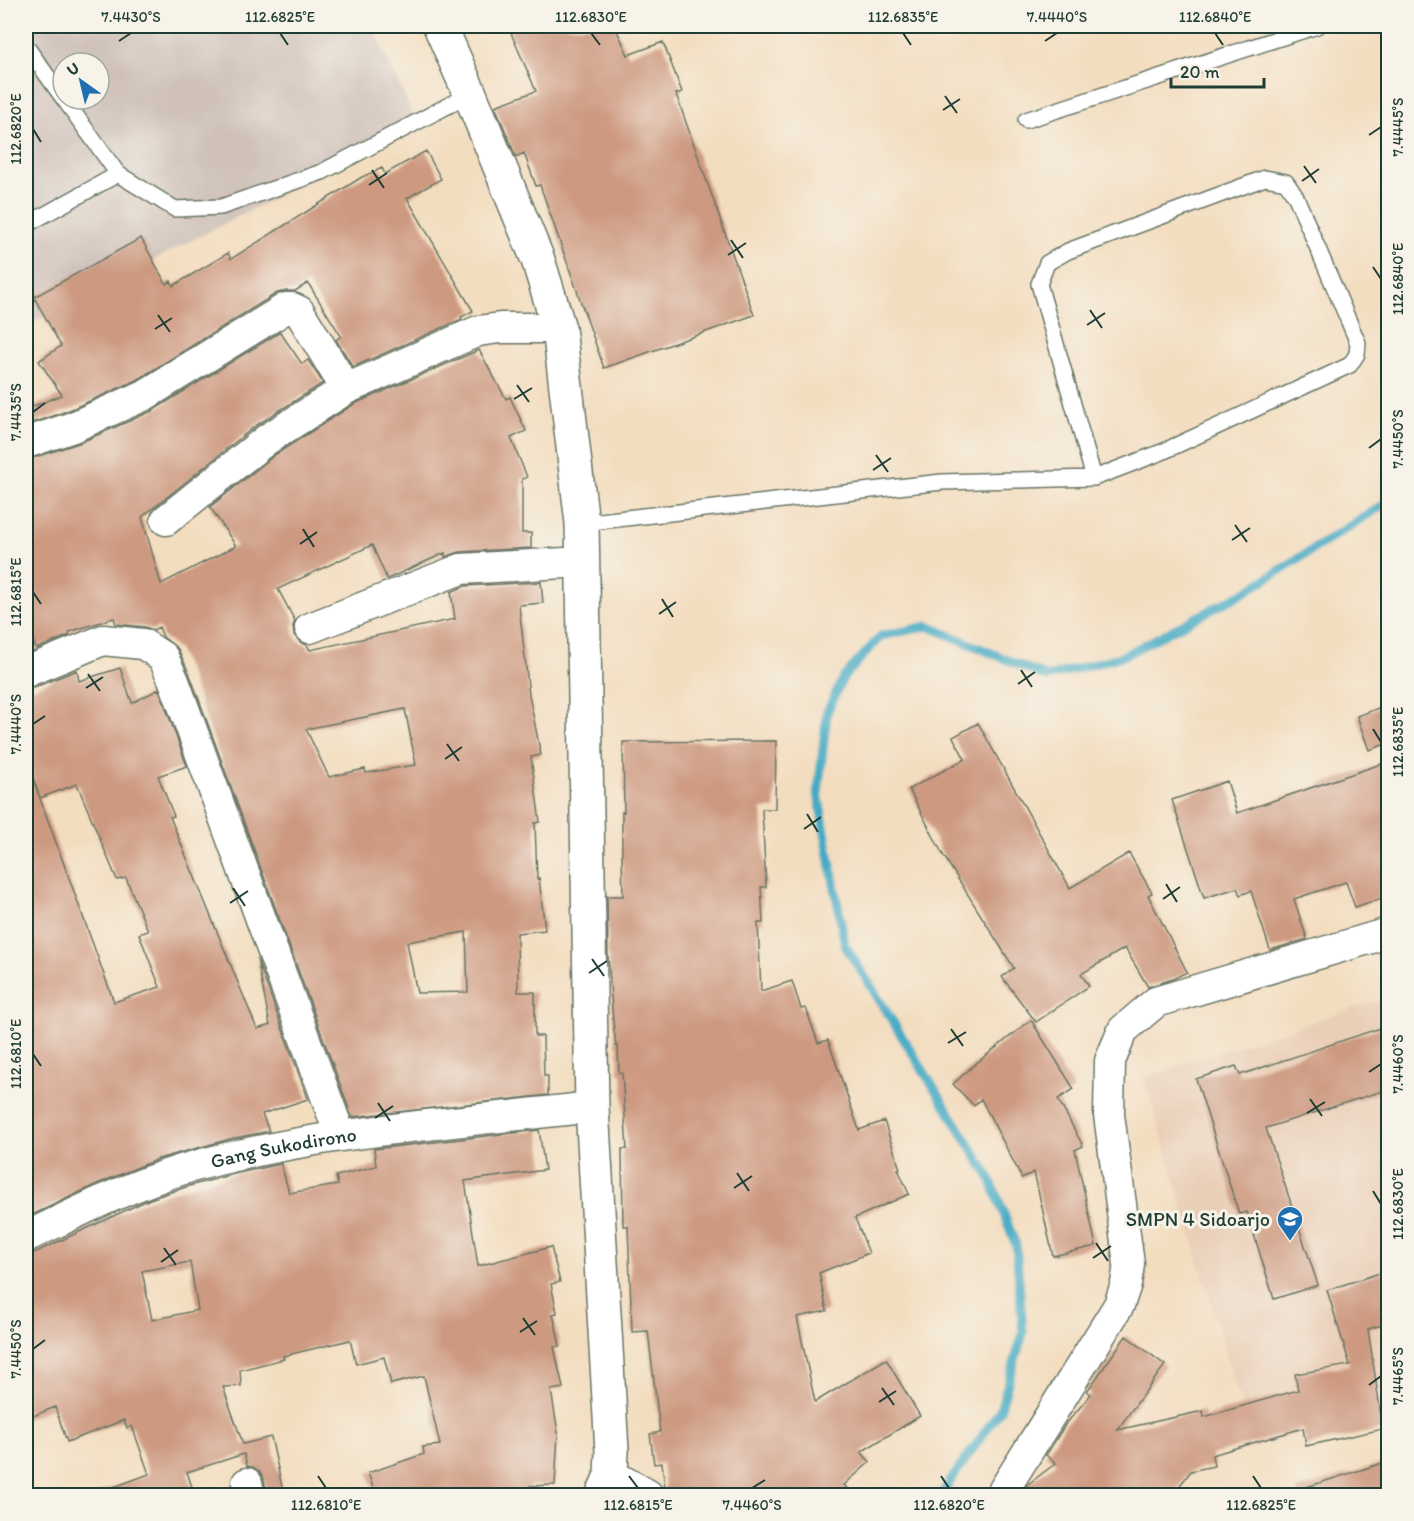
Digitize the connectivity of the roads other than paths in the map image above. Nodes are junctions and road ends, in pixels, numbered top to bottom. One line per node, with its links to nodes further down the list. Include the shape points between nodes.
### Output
1 (440, 26): 5 (main road)
2 (1317, 26): 7 (lane)
3 (26, 46): 4 (lane)
4 (51, 81)
5 (470, 94): 8 (lane, via 322,172 221,207 175,208); 10 (main road, via 538,260)
6 (72, 111): 8 (lane)
7 (1026, 120)
8 (118, 174): 9 (lane)
9 (26, 225)
10 (559, 328): 11 (street, via 478,332); 15 (main road)
11 (345, 389): 12 (street, via 299,311 286,309 146,395); 14 (street, via 266,440)
12 (26, 443)
13 (1094, 478): 13 (lane, via 1162,452 1350,365 1358,343 1296,197 1286,182 1265,178 1068,251 1047,263 1039,284); 15 (lane, via 942,482)
14 (166, 520)
15 (582, 523): 16 (main road)
16 (582, 562): 17 (street, via 461,569); 20 (main road)
17 (310, 628)
18 (26, 672): 21 (street, via 103,640 143,644 163,657)
19 (1389, 933): 25 (street, via 1156,1002 1123,1030 1110,1061 1109,1115 1129,1264 1125,1284 1119,1305)
20 (592, 1107): 21 (street, Gang Sukodirono); 23 (main road, via 612,1439)
21 (340, 1135): 22 (street, Gang Sukodirono, via 183,1170 125,1190)
22 (26, 1237)
23 (606, 1486): 24 (main road)
24 (647, 1496)
25 (1000, 1496)

